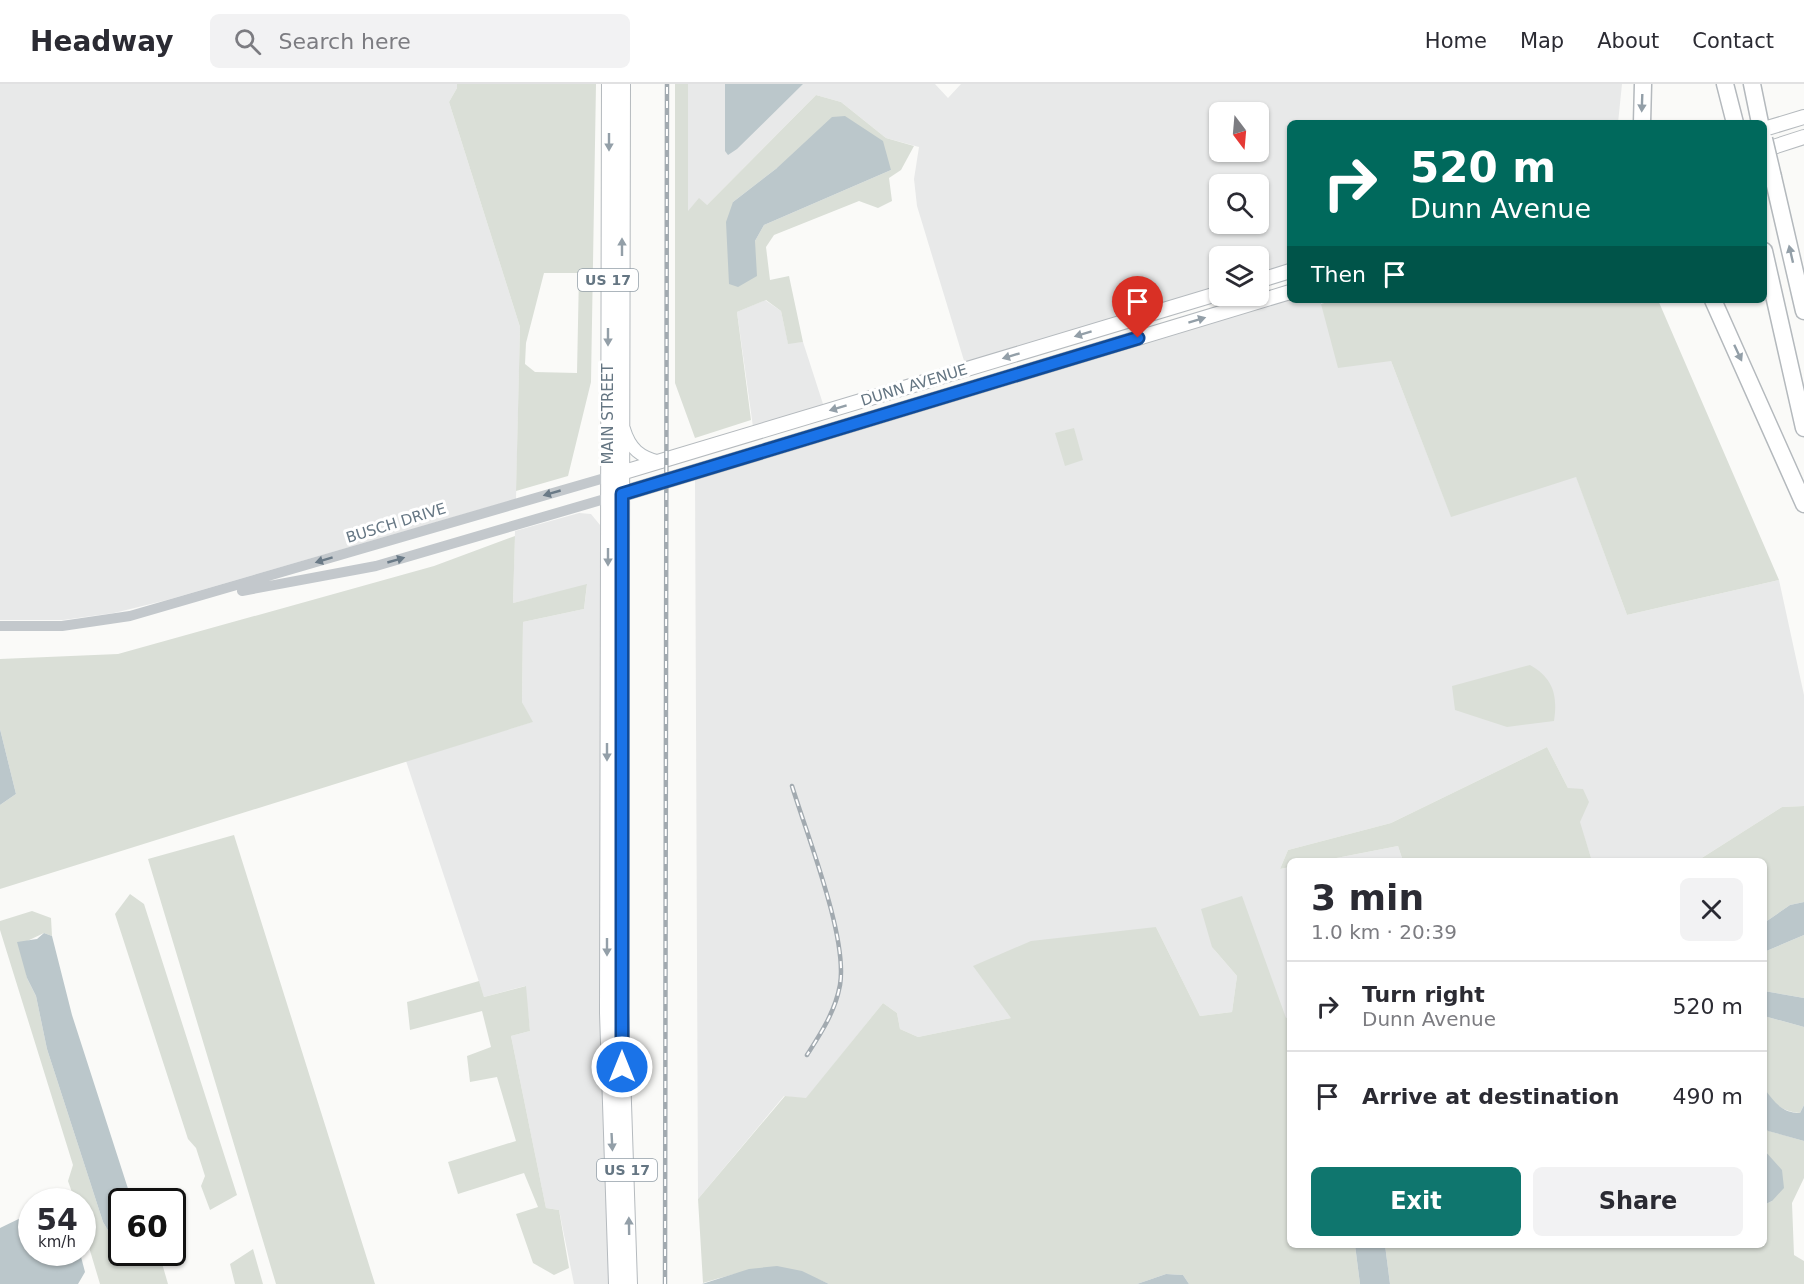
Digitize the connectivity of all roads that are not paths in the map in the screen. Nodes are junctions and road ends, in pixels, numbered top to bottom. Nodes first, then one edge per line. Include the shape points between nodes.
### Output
1 (609, 84) edge
2 (623, 84) edge
3 (1643, 84) edge
4 (1725, 84) edge
5 (1752, 84) edge
6 (1804, 117) edge
7 (1642, 120) edge
8 (1734, 120) edge
9 (1761, 120) edge
10 (1767, 121) edge
11 (1804, 137) edge
12 (1767, 149) edge
13 (1767, 152) edge
14 (1767, 264) edge
15 (1287, 272) edge
16 (1269, 278) edge
17 (1287, 293) edge
18 (1209, 296) edge
19 (1714, 303) edge
20 (1804, 311) edge
21 (622, 422) junction
22 (1804, 428) edge
23 (660, 462) junction
24 (615, 475) junction
25 (622, 494) junction
26 (608, 498) junction
27 (1804, 504) edge
28 (194, 599) junction
29 (0, 626) edge
30 (616, 1284) edge
31 (630, 1284) edge

1 -> 24 main road, MAIN STREET / US 17
21 -> 2 main road, MAIN STREET / US 17
3 -> 7 highway
4 - 8 highway
5 - 9 highway
6 - 10 main road
11 - 12 main road
20 -> 13 highway, bridge
14 - 22 highway
15 - 16 main road
25 -> 17 main road, DUNN AVENUE
18 -> 23 main road, DUNN AVENUE
19 -> 27 highway
21 - 23 main road via 634,450
21 - 24 main road, MAIN STREET / US 17
23 - 24 main road, DUNN AVENUE
24 - 25 main road, MAIN STREET / US 17
24 - 26 main road, MAIN STREET / US 17
24 -> 28 street, BUSCH DRIVE
25 - 26 main road, DUNN AVENUE
31 -> 25 main road, MAIN STREET / US 17 via 621,1013
28 -> 26 street, BUSCH DRIVE via 376,566
26 -> 30 main road, MAIN STREET / US 17 via 607,1013
28 - 29 street, BUSCH DRIVE via 115,619 62,626

